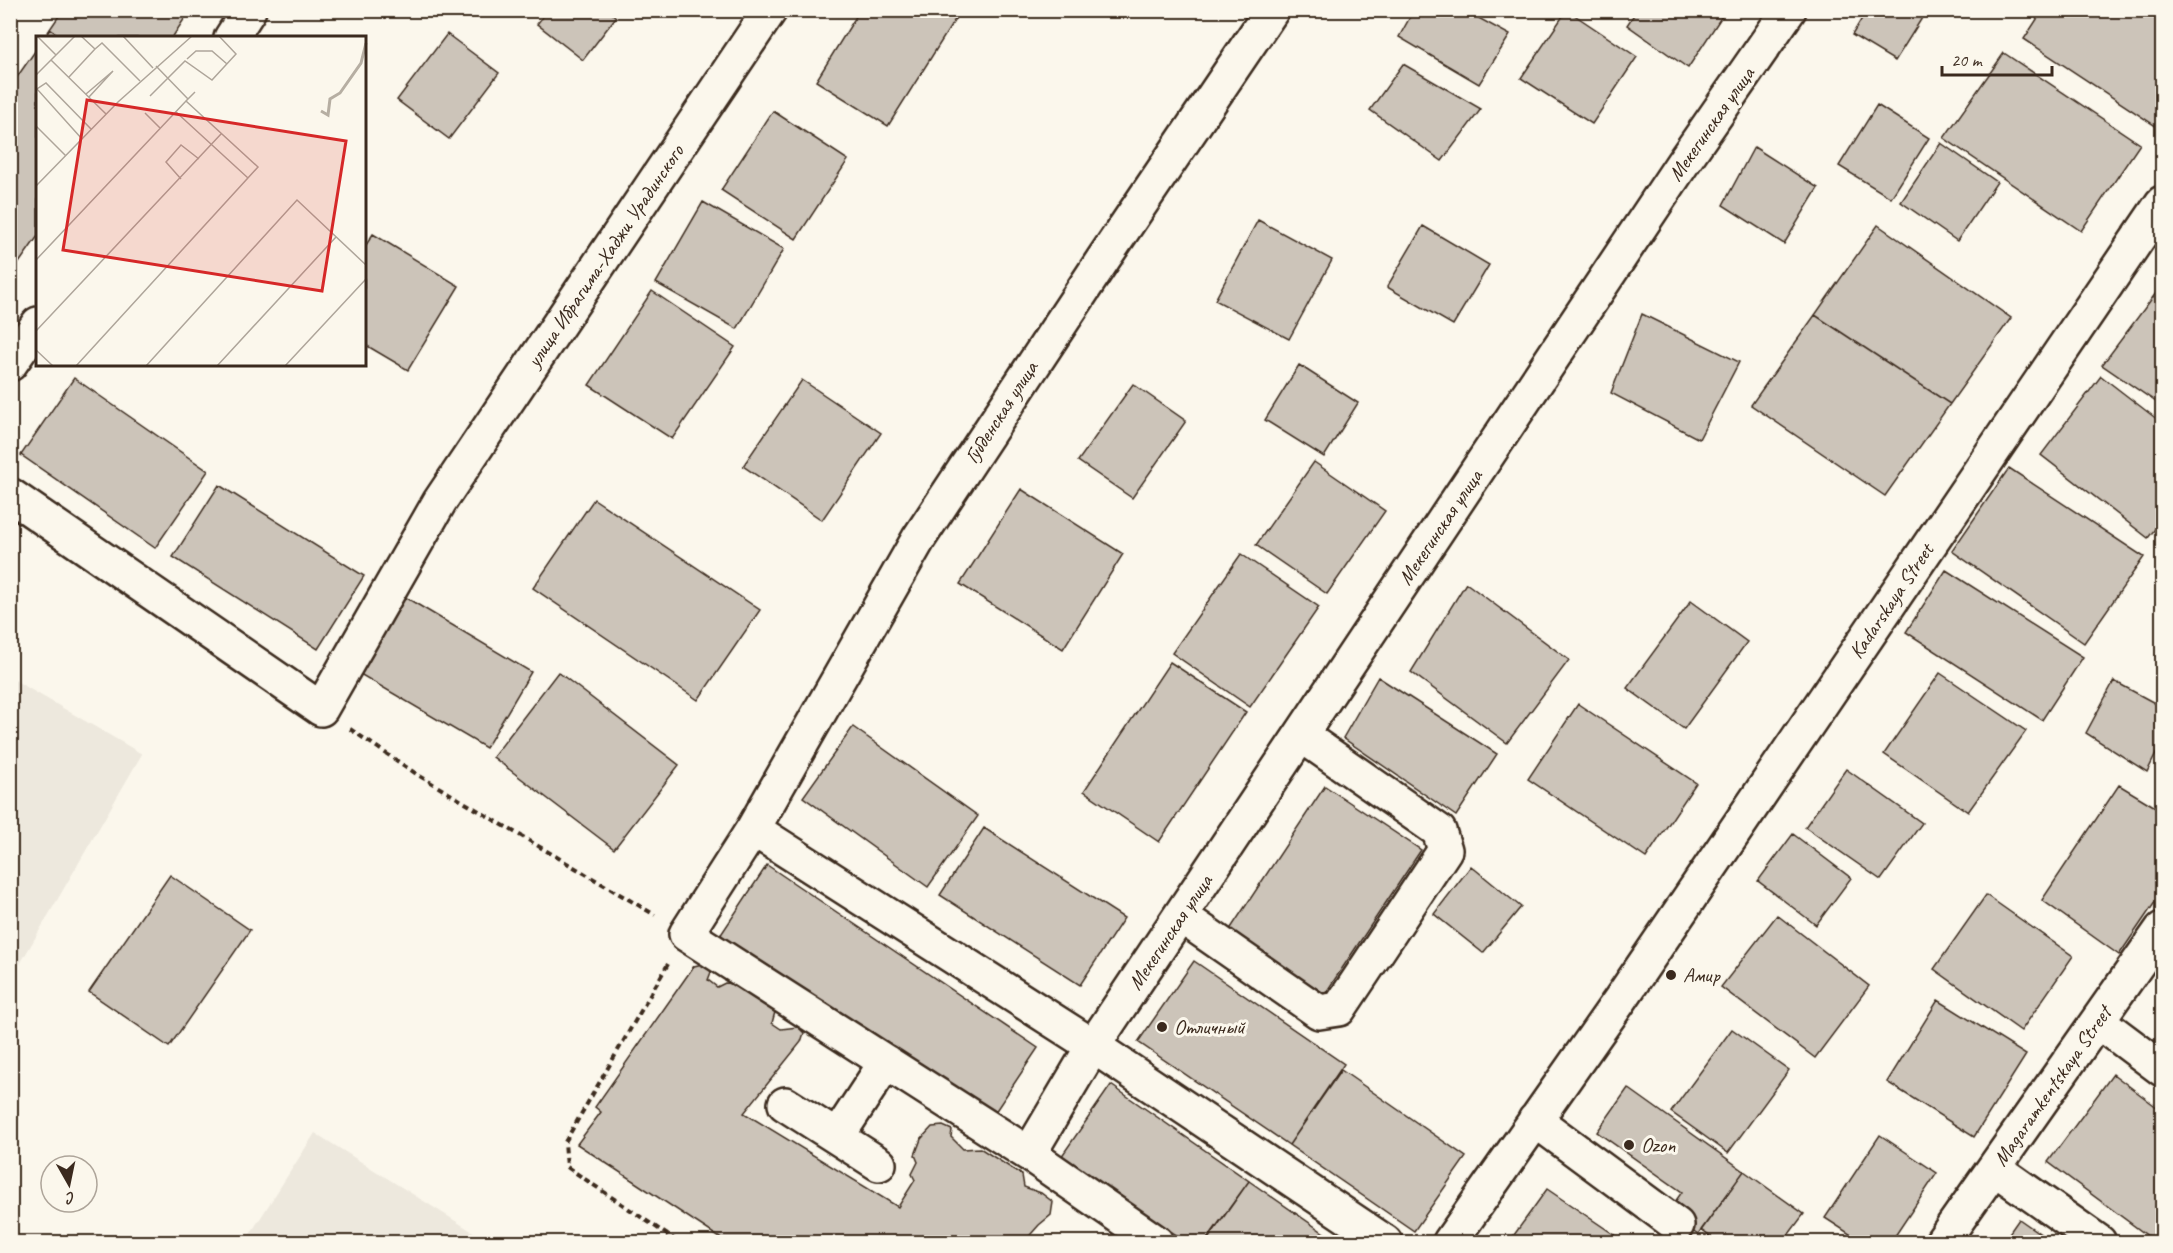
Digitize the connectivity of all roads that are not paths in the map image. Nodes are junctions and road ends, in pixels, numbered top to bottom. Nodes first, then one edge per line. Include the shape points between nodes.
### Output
1 (249, 10) edge
2 (770, 10) edge
3 (1272, 10) edge
4 (1790, 10) edge
5 (232, 36) edge
6 (2163, 203) edge
7 (36, 327) edge
8 (10, 364) edge
9 (10, 495) edge
10 (1301, 735) junction
11 (753, 829) junction
12 (1181, 915) junction
13 (2161, 933) edge
14 (2098, 1021) junction
15 (1093, 1046) junction
16 (886, 1062) junction
17 (2163, 1069) edge
18 (785, 1104) dead end
19 (1535, 1120) junction
20 (837, 1137) junction
21 (1029, 1154) junction
22 (879, 1164) dead end
23 (1994, 1168) junction
24 (1677, 1225) dead end
25 (1140, 1238) edge
26 (1385, 1242) edge
27 (1450, 1242) edge
28 (1942, 1242) edge
29 (2099, 1242) edge

1 - 5 street
2 - 9 street, улица Ибрагима-Хаджи Урадинского via 440,501 321,709
3 - 11 street, Губденская улица via 919,538
4 - 10 street, Мекегинская улица
6 - 19 street, Kadarskaya Street
7 - 8 street
10 - 12 street, Мекегинская улица
10 - 12 street via 1438,831 1445,850 1339,1009 1319,1012
11 - 15 street
11 - 16 street, Губденская улица via 686,933
12 - 15 street, Мекегинская улица
13 - 14 street, Magaramkentskaya Street
14 - 17 street
14 - 23 street, Magaramkentskaya Street
15 - 21 street, Мекегинская улица
15 - 26 street
16 - 20 street
16 - 21 street
18 - 20 street
19 - 24 street
19 - 27 street, Kadarskaya Street
20 - 22 street
21 - 25 street
23 - 28 street, Magaramkentskaya Street
23 - 29 street

